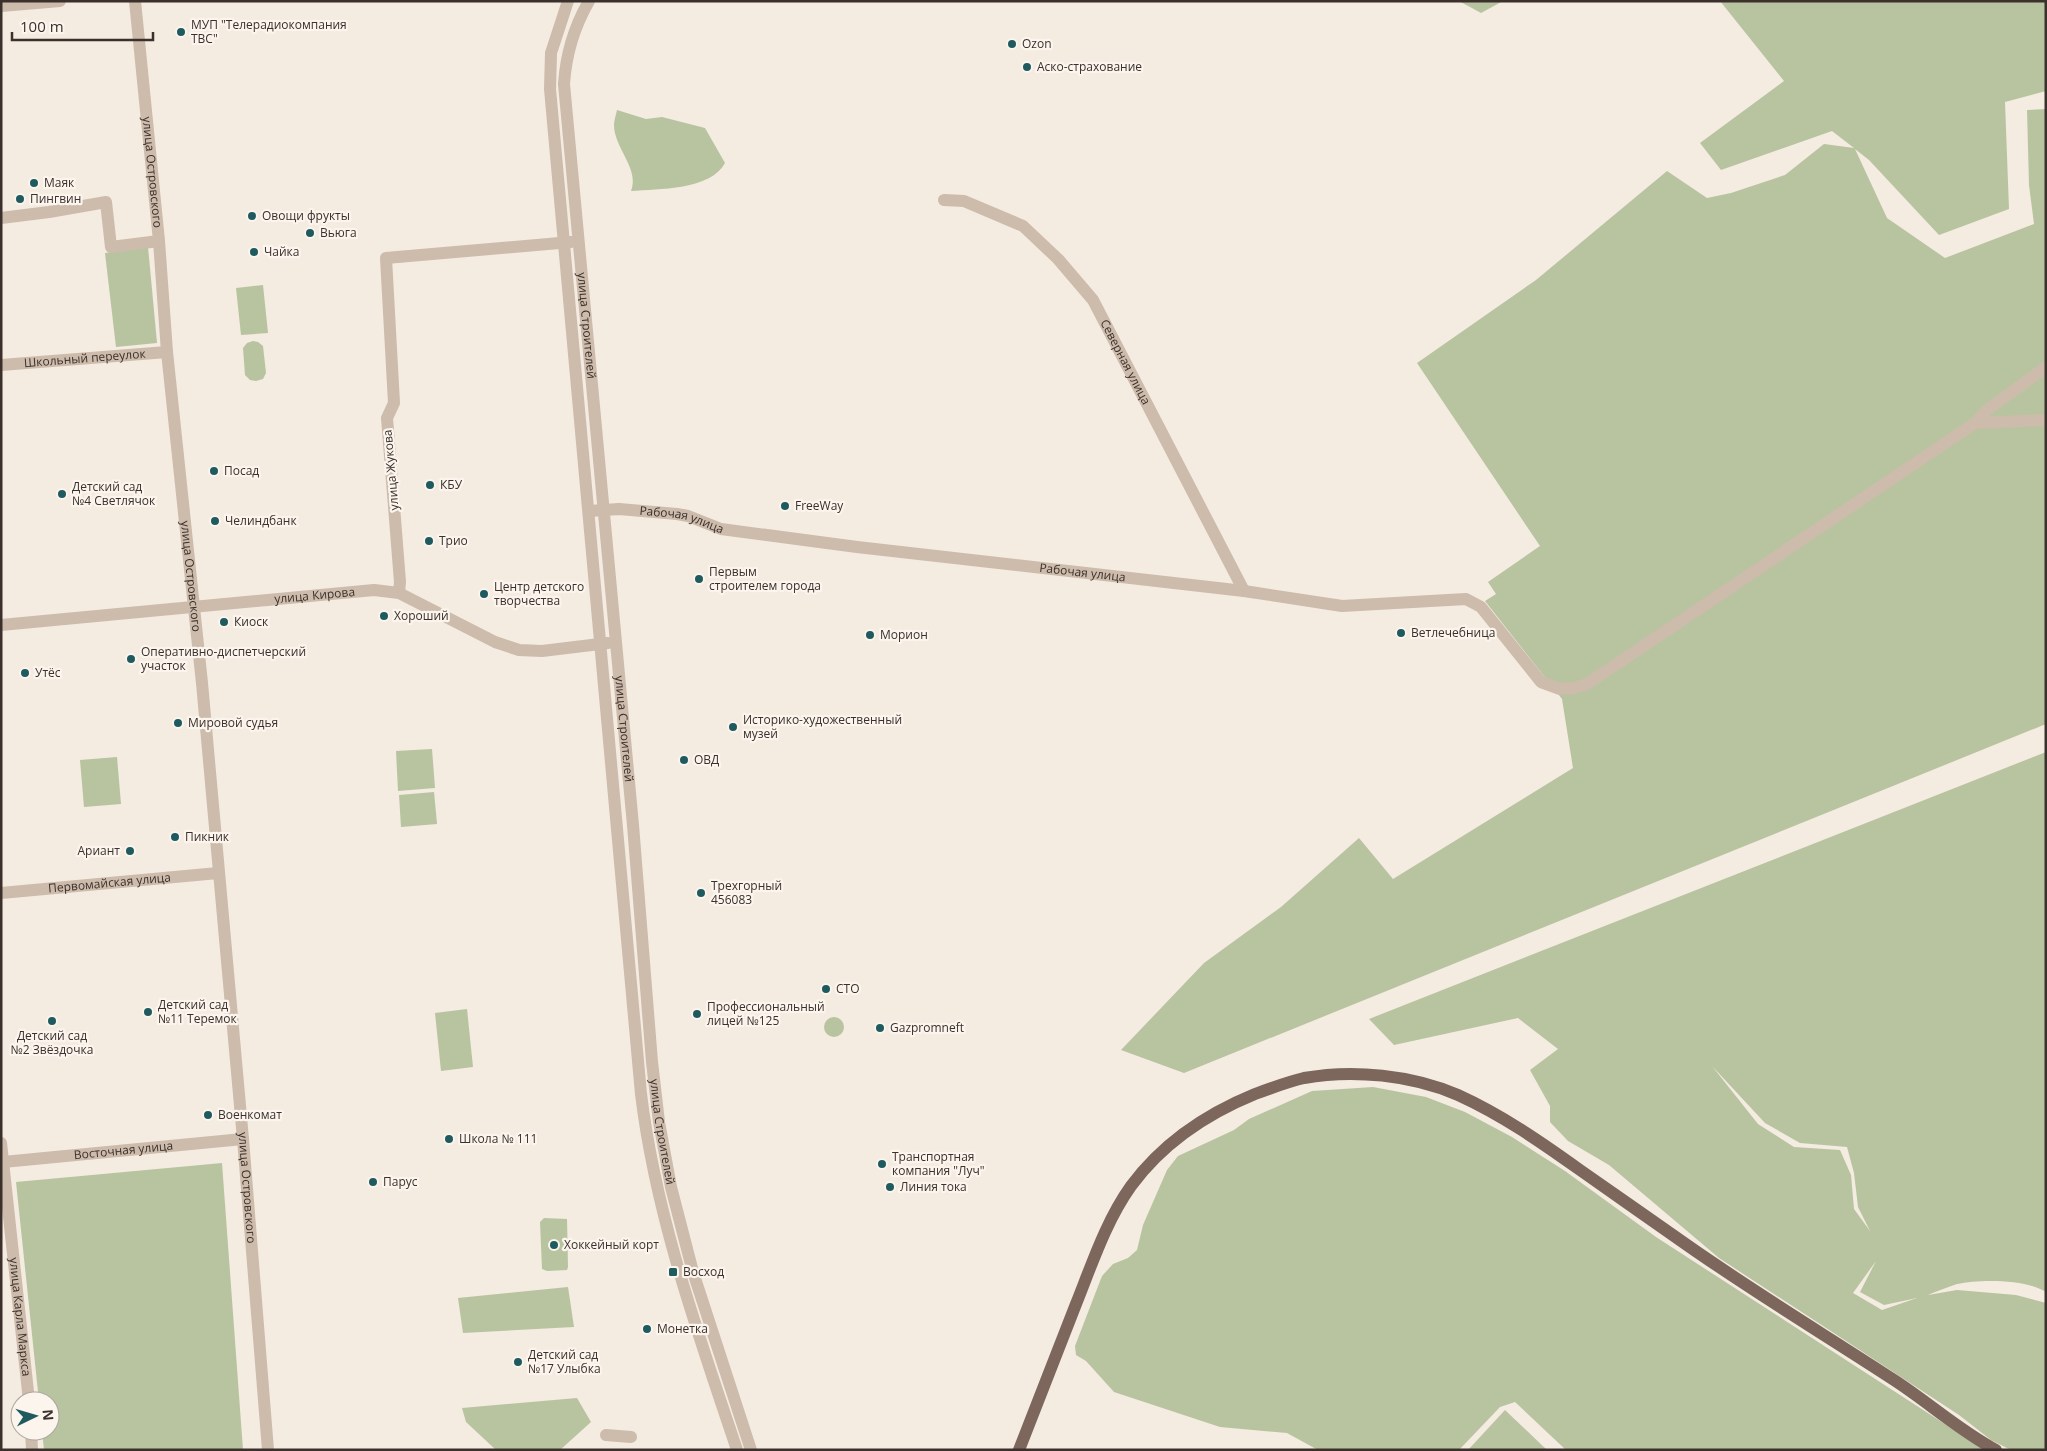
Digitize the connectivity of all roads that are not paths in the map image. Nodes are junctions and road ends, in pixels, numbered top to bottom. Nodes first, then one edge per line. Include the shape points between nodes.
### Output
1 (60, 1) edge
2 (135, 1) edge
3 (568, 1) edge
4 (589, 1) edge
5 (1, 6) edge
6 (944, 200) dead end
7 (1, 218) edge
8 (159, 241) junction
9 (578, 241) junction
10 (564, 243) junction
11 (167, 352) junction
12 (1, 365) edge
13 (2046, 366) edge
14 (2046, 420) edge
15 (1975, 423) junction
16 (604, 510) junction
17 (589, 511) junction
18 (1244, 590) junction
19 (399, 593) junction
20 (193, 608) junction
21 (1, 625) edge
22 (616, 642) junction
23 (601, 644) junction
24 (218, 874) junction
25 (1, 893) edge
26 (243, 1139) junction
27 (1, 1143) edge
28 (3, 1162) junction
29 (28, 1391) edge
30 (606, 1435) dead end
31 (630, 1437) dead end
32 (268, 1450) edge
33 (737, 1450) edge
34 (751, 1450) edge
35 (1019, 1450) edge
36 (1996, 1450) edge

1 - 5 street
2 - 8 street, улица Островского
3 - 10 street, улица Строителей via 551,53 550,70
4 - 9 street, улица Строителей via 578,20 565,61 564,84
6 - 18 street, Северная улица via 964,201 1023,226 1058,259 1093,300
7 - 8 street via 106,202 111,247
8 - 11 street, улица Островского
9 - 10 street
9 - 16 street, улица Строителей
10 - 17 street, улица Строителей
10 - 19 street, улица Жукова via 386,258 394,403 387,418
11 - 12 street, Школьный переулок
11 - 20 street, улица Островского
13 - 15 street via 1986,410
14 - 15 street
15 - 18 street, Рабочая улица via 1587,684 1574,688 1560,689 1541,682 1480,607 1466,599 1342,606
16 - 17 street, Рабочая улица
16 - 18 street, Рабочая улица via 677,514 721,530
16 - 22 street, улица Строителей
17 - 23 street, улица Строителей
19 - 20 street, улица Кирова via 374,590
19 - 23 street, улица Кирова via 495,642 519,650
20 - 21 street, улица Кирова
20 - 24 street, улица Островского
22 - 23 street, улица Кирова
22 - 34 street, улица Строителей via 652,1062 664,1157 693,1272
23 - 33 street, улица Строителей via 645,1126 657,1189 680,1276
24 - 25 street, Первомайская улица
24 - 26 street, улица Островского
26 - 28 street, Восточная улица
26 - 32 street, улица Островского
27 - 28 street, улица Карла Маркса
28 - 29 street, улица Карла Маркса
30 - 31 street
35 - 36 main road via 1104,1235 1142,1172 1180,1136 1235,1103 1304,1078 1357,1075 1420,1083 1456,1094 1494,1113 1723,1270

